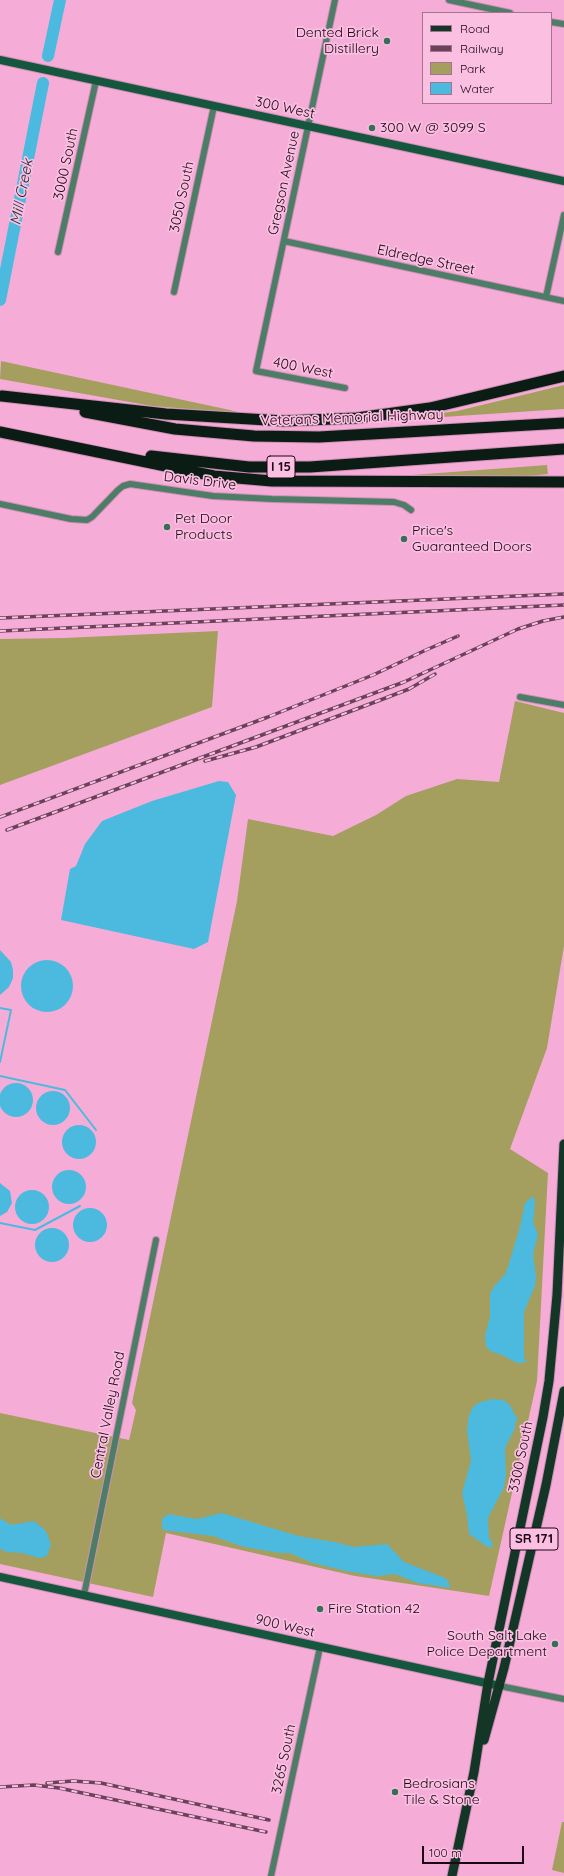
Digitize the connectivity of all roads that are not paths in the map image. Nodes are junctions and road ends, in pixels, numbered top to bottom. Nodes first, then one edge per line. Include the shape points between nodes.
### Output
1 (336, 0) edge
2 (449, 0) edge
3 (505, 12) edge
4 (552, 22) edge
5 (564, 24) edge
6 (0, 60) edge
7 (96, 80) junction
8 (214, 106) junction
9 (309, 126) junction
10 (564, 181) edge
11 (564, 215) edge
12 (284, 241) junction
13 (58, 252) dead end
14 (174, 292) dead end
15 (546, 297) junction
16 (564, 301) edge
17 (256, 371) joint
18 (564, 376) edge
19 (345, 388) dead end
20 (1, 396) edge
21 (564, 423) edge
22 (0, 432) edge
23 (564, 449) edge
24 (564, 482) edge
25 (0, 504) edge
26 (411, 510) dead end
27 (520, 696) dead end
28 (564, 705) edge
29 (564, 1144) edge
30 (562, 1194) edge
31 (156, 1240) dead end
32 (564, 1392) edge
33 (0, 1577) edge
34 (84, 1595) junction
35 (320, 1647) junction
36 (488, 1683) junction
37 (500, 1686) junction
38 (564, 1699) edge
39 (474, 1772) junction
40 (271, 1876) edge
41 (452, 1876) edge

1 - 9 street, Gregson Avenue
2 - 3 street
4 - 5 street
6 - 7 main road, 300 West
7 - 8 main road, 300 West
7 - 13 street, 3000 South
8 - 9 main road, 300 West
8 - 14 street, 3050 South
9 - 10 main road, 300 West
9 - 12 street, Gregson Avenue
11 - 15 street
12 - 15 street, Eldredge Street
12 - 17 street, Gregson Avenue
15 - 16 street, Eldredge Street
17 - 19 street, 400 West
18 - 20 highway via 430,408 357,418 292,421 166,414
20 - 21 highway, Veterans Memorial Highway / I 15 via 175,429 254,436 319,437
22 - 23 highway, I 15 via 167,458 249,466 310,467
22 - 24 highway via 214,476 272,481
25 - 26 street, Davis Drive via 87,520 118,490 130,484 213,496 394,502
27 - 28 street
29 - 30 main road, 3300 South / SR 171
30 - 36 main road, 3300 South / SR 171 via 557,1295 549,1381
31 - 34 street, Central Valley Road
32 - 37 main road, 3300 South / SR 171 via 546,1485
33 - 34 main road, 900 West
34 - 35 main road, 900 West
35 - 36 main road, 900 West
35 - 40 street, 3265 South
36 - 37 main road, 900 West
36 - 39 main road, 3300 South / SR 171
37 - 38 street, 900 West
37 - 39 main road, 3300 South / SR 171
39 - 41 main road, 3300 South / SR 171

